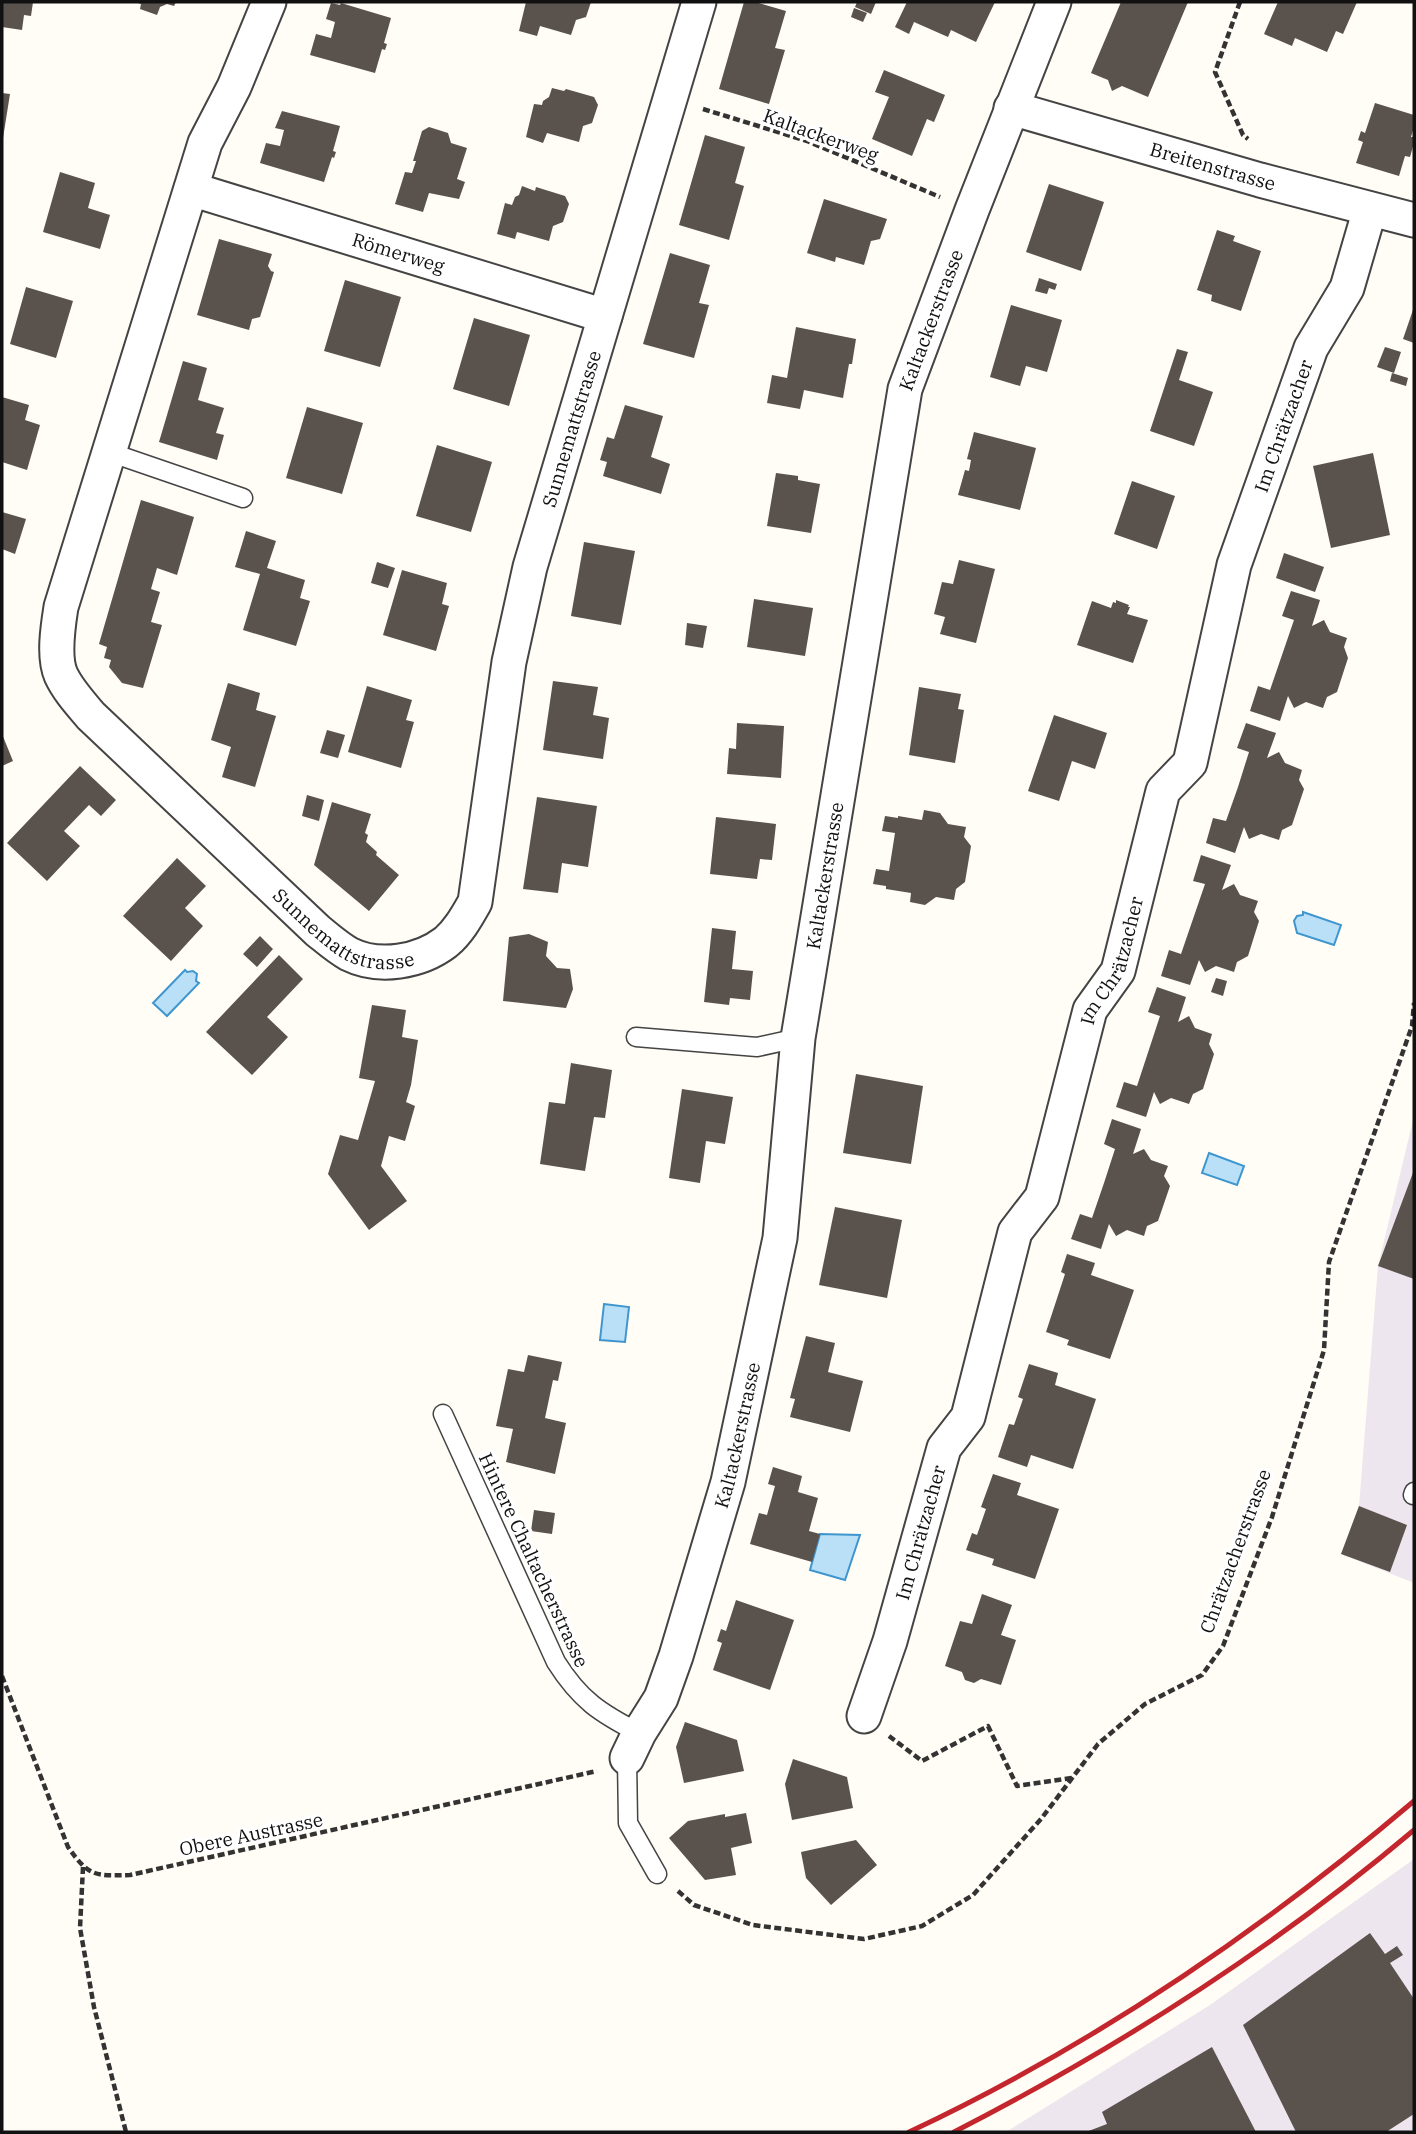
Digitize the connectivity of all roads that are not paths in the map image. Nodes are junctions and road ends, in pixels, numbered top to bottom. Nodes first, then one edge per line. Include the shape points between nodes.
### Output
1 (269, 2) edge
2 (699, 2) edge
3 (1054, 2) edge
4 (1012, 108) junction
5 (191, 189) junction
6 (1370, 209) junction
7 (1414, 220) edge
8 (605, 316) junction
9 (109, 452) junction
10 (243, 498) dead end
11 (636, 1037) dead end
12 (798, 1038) junction
13 (443, 1414) dead end
14 (864, 1716) road end
15 (633, 1745) junction
16 (657, 1874) road end

1 - 5 street, Sunnemattstrasse via 205,143
2 - 8 street, Sunnemattstrasse
3 - 4 street, Kaltackerstrasse
4 - 6 street, Breitenstrasse
4 - 12 street, Kaltackerstrasse via 905,389
5 - 8 street, Römerweg
5 - 9 street, Sunnemattstrasse
6 - 7 street, Breitenstrasse
6 - 14 street, Im Chrätzacher via 1347,288 1311,348 1234,565 1189,763 1163,791 1118,971 1090,1010 1042,1197 1015,1232 968,1417 944,1448
8 - 9 street, Sunnemattstrasse via 530,567 509,662 475,902 447,941 405,961 375,962 349,954 318,932 91,716 60,672 57,637 61,607
9 - 10 lane
11 - 12 lane via 757,1047
12 - 15 street, Kaltackerstrasse via 780,1238 728,1482 661,1699
13 - 15 lane, Hintere Chaltacherstrasse via 556,1662 569,1683
15 - 16 lane via 628,1823

